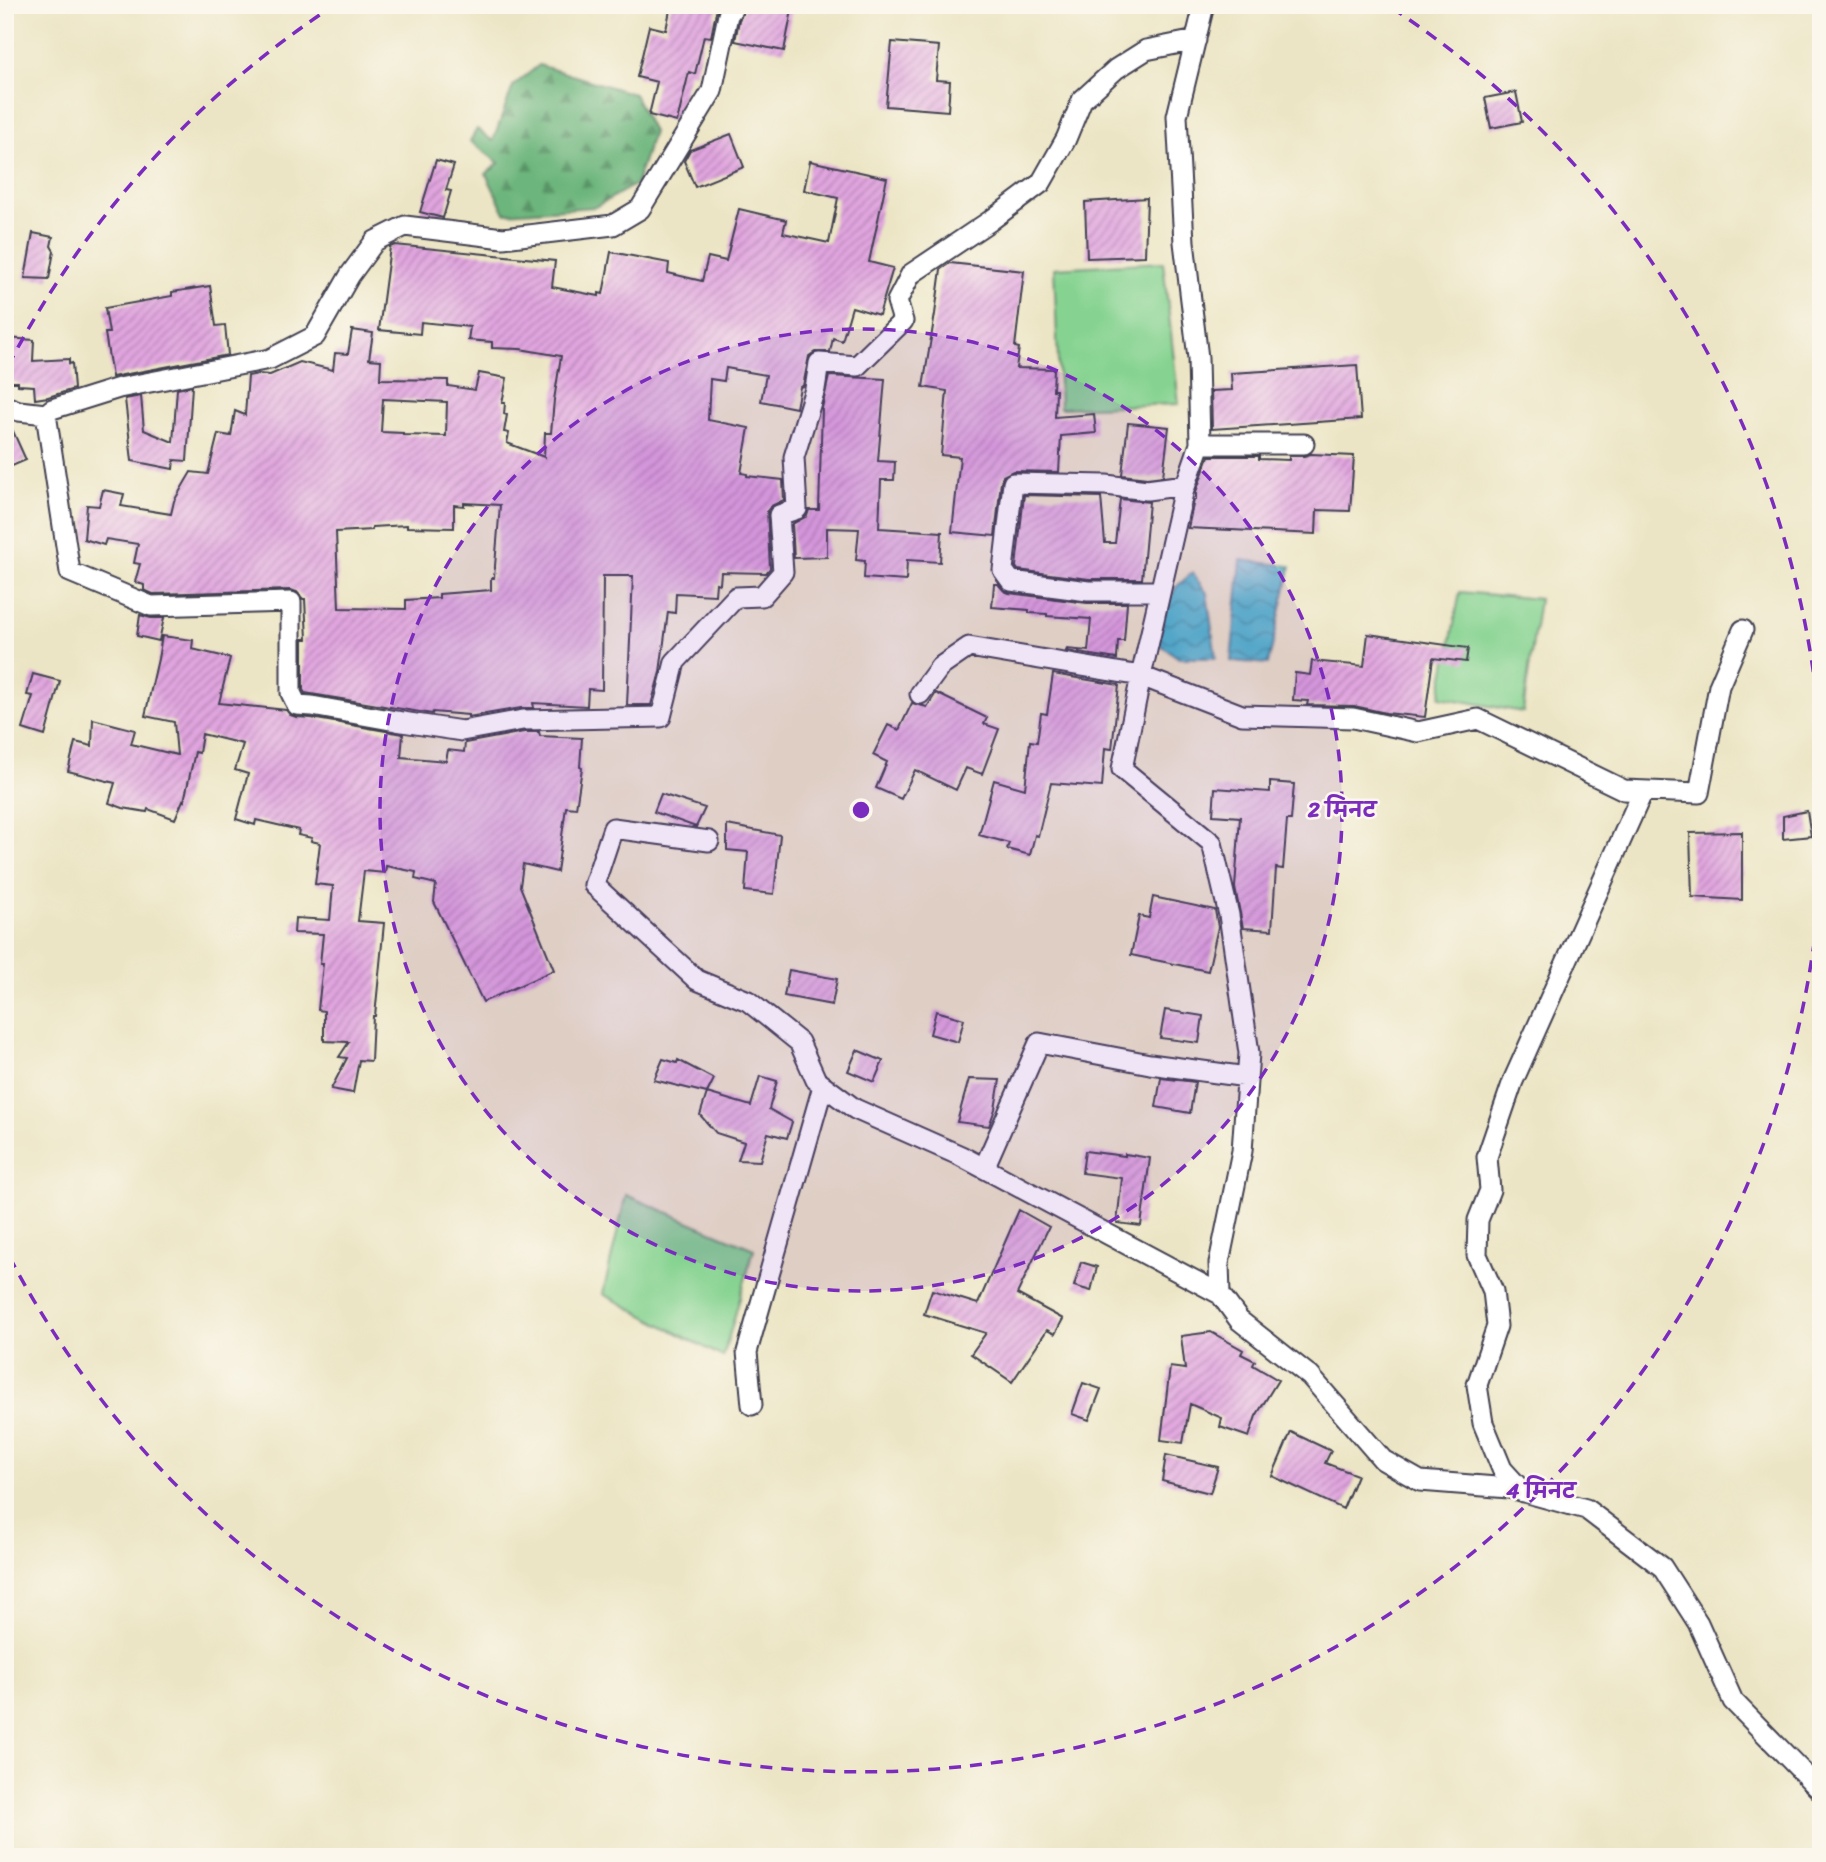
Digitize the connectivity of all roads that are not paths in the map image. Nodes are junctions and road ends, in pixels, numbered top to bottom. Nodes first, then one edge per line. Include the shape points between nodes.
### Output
1 (735, 5) edge
2 (1204, 5) edge
3 (1196, 40) junction
4 (5, 406) edge
5 (46, 414) junction
6 (1199, 444) junction
7 (1304, 444) dead end
8 (1185, 485) junction
9 (1160, 591) junction
10 (1743, 630) dead end
11 (1141, 676) junction
12 (920, 694) dead end
13 (1643, 791) junction
14 (709, 841) dead end
15 (1247, 1077) junction
16 (823, 1086) junction
17 (984, 1168) junction
18 (1220, 1294) junction
19 (752, 1405) dead end
20 (1523, 1492) junction
21 (1821, 1791) edge

1 - 5 street via 728,15 712,91 640,209 613,225 503,238 405,226 375,241 315,336 293,348 270,359 119,387
2 - 3 street
3 - 5 street via 1146,50 1116,69 1082,100 1041,183 911,274 897,301 903,321 857,366 819,363 794,457 797,509 779,515 783,572 762,596 736,597 675,662 661,717 523,720 462,731 297,705 291,693 291,602 151,606 70,572
3 - 6 street via 1177,117 1184,242 1198,358
4 - 5 street
6 - 7 street
6 - 8 street
8 - 9 street
8 - 9 street via 1147,490 1013,482 1003,561 1011,581 1088,591
9 - 11 street
10 - 13 street via 1719,686 1699,793
11 - 12 street via 969,647 940,667
11 - 13 street via 1242,715 1353,718 1418,732 1478,719 1624,790
11 - 15 street via 1122,769 1212,844 1229,915 1249,1053
13 - 20 street via 1513,1081 1488,1157 1490,1190 1478,1220 1477,1255 1493,1291 1497,1326 1477,1385 1483,1423 1502,1469
14 - 16 street via 613,828 594,885 697,980 748,1001 799,1042
15 - 17 street via 1039,1043
15 - 18 street via 1242,1151 1219,1263
16 - 17 street via 855,1109
16 - 19 street via 747,1352
17 - 18 street
18 - 20 street via 1239,1320 1311,1376 1383,1460 1420,1481
20 - 21 street via 1586,1510 1662,1567 1698,1623 1733,1701

